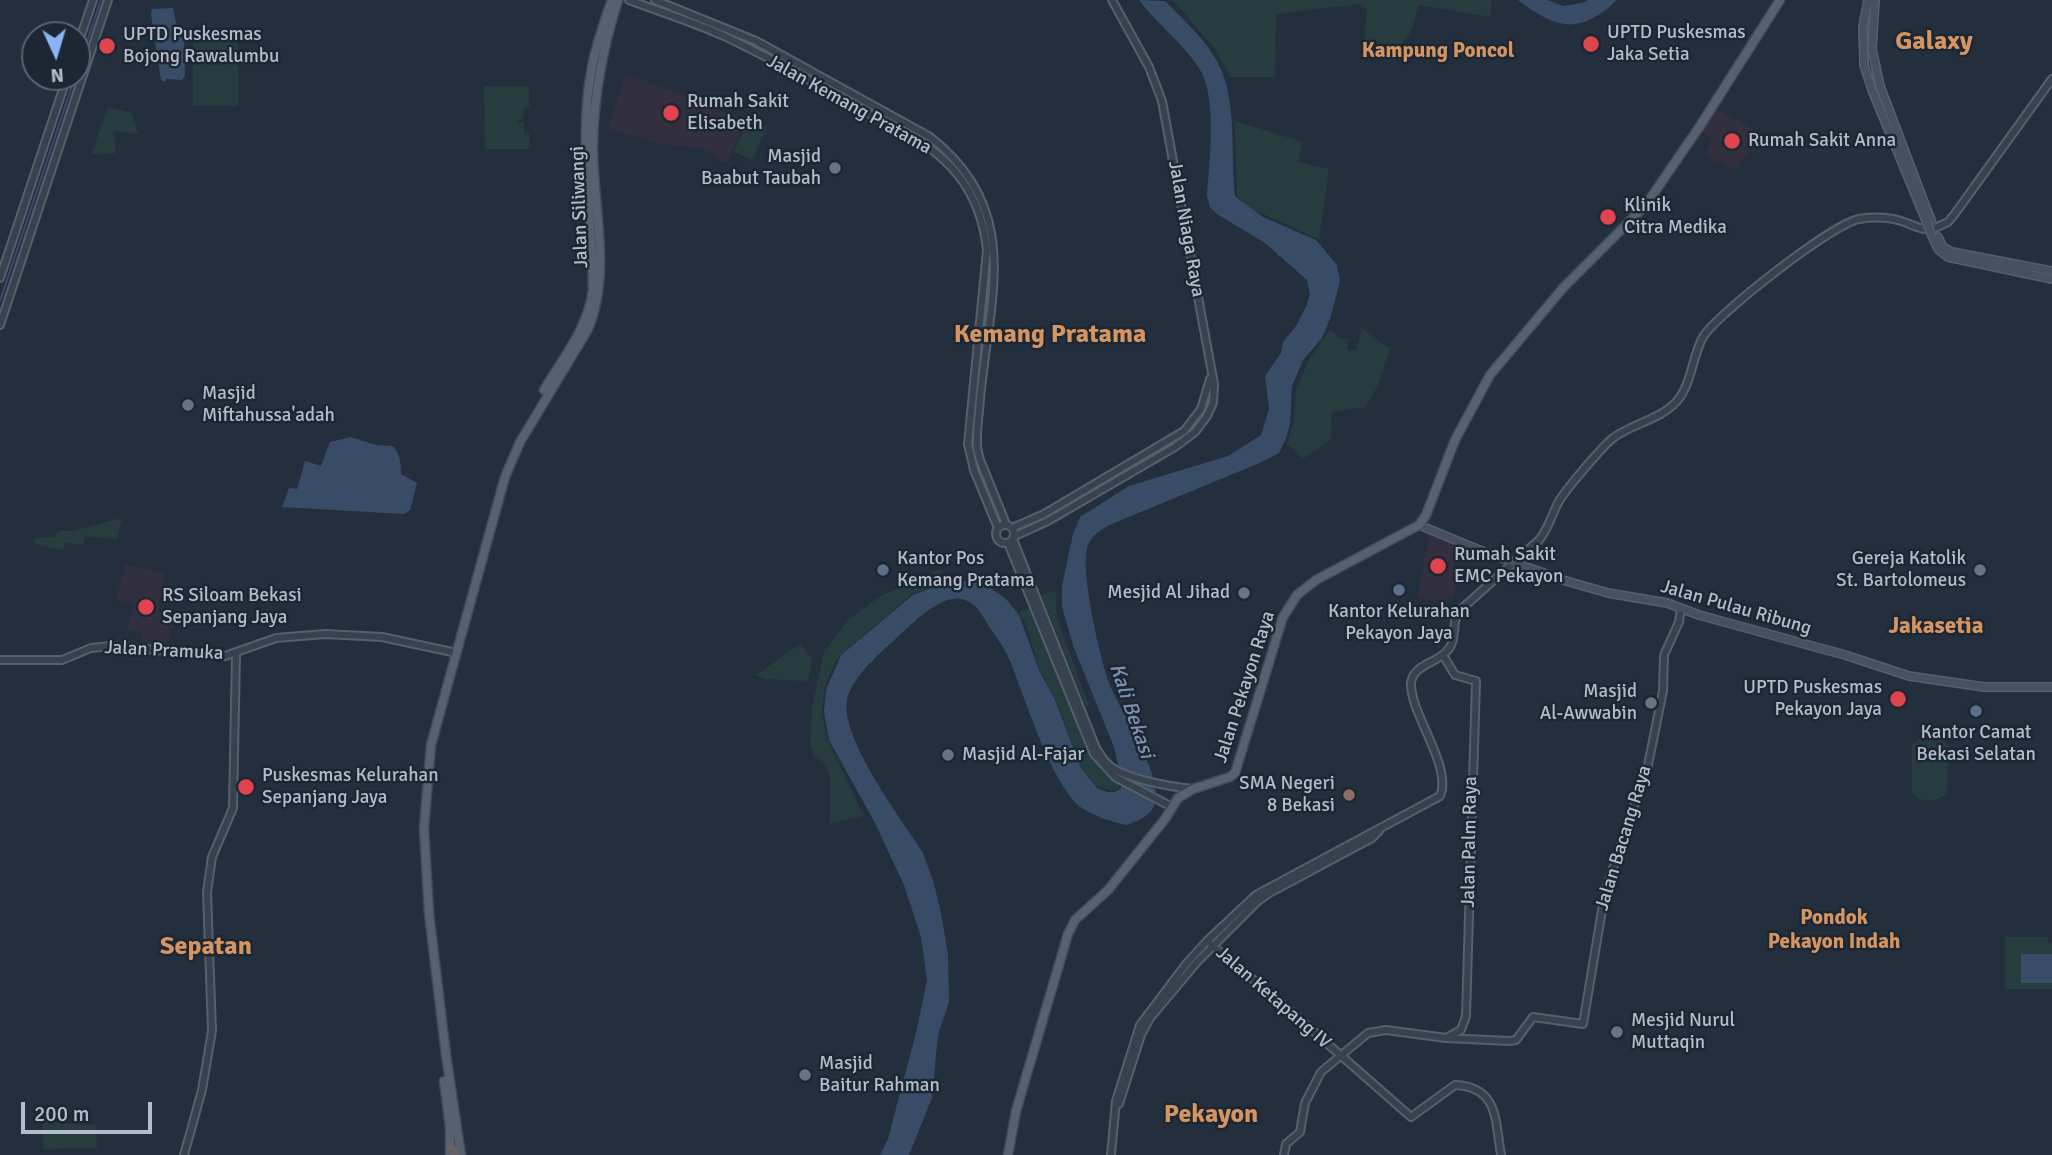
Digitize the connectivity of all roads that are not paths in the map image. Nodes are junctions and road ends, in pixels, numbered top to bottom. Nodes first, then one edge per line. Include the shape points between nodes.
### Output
1 (93, 0) edge
2 (108, 0) edge
3 (612, 0) edge
4 (618, 0) edge
5 (629, 0) edge
6 (654, 0) edge
7 (1112, 0) edge
8 (1780, 0) edge
9 (1868, 0) edge
10 (1875, 0) edge
11 (664, 3) junction
12 (660, 12) junction
13 (697, 16) junction
14 (86, 21) edge
15 (693, 24) junction
16 (756, 41) junction
17 (752, 50) junction
18 (778, 53) junction
19 (773, 61) junction
20 (2052, 79) edge
21 (62, 91) edge
22 (1897, 139) junction
23 (1993, 263) junction
24 (2052, 271) edge
25 (0, 278) edge
26 (2052, 279) edge
27 (0, 325) edge
28 (1211, 375) junction
29 (549, 386) junction
30 (1419, 525) junction
31 (1009, 526) junction
32 (998, 528) junction
33 (1012, 539) junction
34 (1513, 563) junction
35 (1681, 609) junction
36 (454, 652) junction
37 (236, 654) junction
38 (1443, 655) junction
39 (0, 660) edge
40 (2052, 687) edge
41 (1166, 786) junction
42 (1193, 789) junction
43 (1178, 798) junction
44 (1172, 807) junction
45 (1210, 944) junction
46 (1446, 1038) junction
47 (1340, 1055) junction
48 (453, 1127) junction
49 (452, 1152) edge
50 (184, 1155) edge
51 (461, 1155) edge
52 (1008, 1155) edge
53 (1111, 1155) edge
54 (1284, 1155) edge
55 (1501, 1155) edge

1 - 14 street
2 - 27 street
3 - 29 main road, Jalan Siliwangi via 592,68 588,102 591,307
4 - 29 main road, Jalan Siliwangi via 594,109 598,294 587,331
5 - 12 street, Jalan Kemang Pratama
6 - 11 street, Jalan Kemang Pratama
7 - 28 street, Jalan Niaga Raya via 1157,85 1165,113
8 - 30 main road via 1645,205 1563,288 1490,375 1455,440
9 - 22 main road via 1864,65
10 - 22 main road via 1872,56
11 - 12 street
11 - 13 street, Jalan Kemang Pratama
12 - 15 street, Jalan Kemang Pratama
13 - 15 street
13 - 16 street, Jalan Kemang Pratama
15 - 17 street, Jalan Kemang Pratama
16 - 17 street
16 - 18 street, Jalan Kemang Pratama
17 - 19 street, Jalan Kemang Pratama
18 - 19 street
18 - 31 street, Jalan Kemang Pratama via 930,137 956,160 979,192 995,255 976,438 980,460
19 - 32 street, Jalan Kemang Pratama via 922,142 959,176 974,202 985,235 987,265 968,444
20 - 34 street via 1948,222 1931,230 1889,219 1844,224 1723,316 1704,335 1676,401 1614,437 1561,499 1539,540
21 - 25 street
22 - 23 main road, bridge via 1939,251 1948,257
23 - 24 main road
23 - 26 main road
28 - 31 street, Jalan Niaga Raya via 1201,409 1184,431 1044,514
28 - 33 street, Jalan Niaga Raya via 1213,403 1195,432
29 - 36 main road, Jalan Siliwangi via 505,477
30 - 34 main road, Jalan Pulau Ribung
30 - 42 main road, Jalan Pekayon Raya via 1317,580 1290,603 1236,772
31 - 32 street, Jalan Niaga Raya
31 - 33 street, Jalan Kemang Pratama
32 - 33 street, Jalan Kemang Pratama via 997,538 1002,543
33 - 41 street via 1096,748 1111,767
33 - 44 street via 1091,748 1115,777
34 - 35 main road, Jalan Pulau Ribung via 1608,593
34 - 38 street via 1458,612 1452,645
35 - 40 main road, Jalan Pulau Ribung via 1916,678 1984,687
35 - 46 street, Jalan Bacang Raya via 1664,655 1663,691 1648,765 1605,892 1583,1024 1533,1017 1515,1041
36 - 37 street, Jalan Pramuka via 382,637 325,634 276,638
36 - 48 main road, Jalan Siliwangi via 433,728 424,845
37 - 39 street, Jalan Pramuka via 105,646 62,660
37 - 50 street via 233,808 214,850 207,892 212,1031
38 - 45 street via 1418,669 1411,684 1438,766 1442,793 1372,838 1271,891
38 - 46 street, Jalan Palm Raya via 1457,677 1476,681 1466,1016 1461,1030
41 - 42 street
41 - 43 street
42 - 43 main road, Jalan Pekayon Raya
43 - 44 main road, Jalan Pekayon Raya
44 - 52 main road, Jalan Pekayon Raya via 1108,890 1083,910 1069,929 1016,1111
45 - 47 street, Jalan Ketapang IV
45 - 53 street via 1186,964 1140,1025 1114,1109
46 - 47 street via 1374,1031
47 - 54 street via 1314,1084 1300,1132 1286,1144
47 - 55 street, Jalan Ketapang IV via 1411,1117 1455,1086 1479,1091 1492,1103
48 - 49 main road
48 - 51 main road

